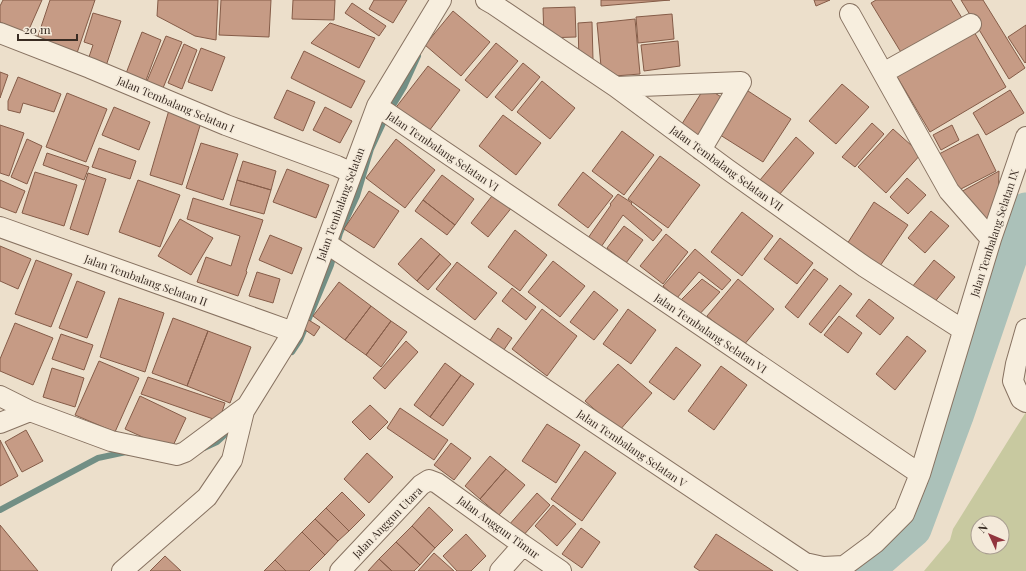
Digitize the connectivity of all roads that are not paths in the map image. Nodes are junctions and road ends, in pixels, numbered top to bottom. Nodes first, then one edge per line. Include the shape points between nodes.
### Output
1 (441, 0) edge
2 (490, 1) edge
3 (850, 14) dead end
4 (971, 24) dead end
5 (0, 33) edge
6 (883, 73) junction
7 (616, 87) junction
8 (377, 106) junction
9 (1026, 137) edge
10 (701, 150) junction
11 (352, 173) junction
12 (0, 227) edge
13 (991, 238) junction
14 (326, 243) junction
15 (1026, 329) edge
16 (963, 330) junction
17 (293, 332) junction
18 (0, 396) edge
19 (1026, 402) edge
20 (30, 411) junction
21 (244, 415) junction
22 (0, 423) edge
23 (920, 474) junction
24 (437, 483) joint
25 (523, 545) junction
26 (122, 571) edge
27 (340, 571) edge
28 (500, 571) edge
29 (561, 571) edge

1 - 8 street, Jalan Tembalang Selatan
2 - 7 street, Jalan Tembalang Selatan VII
3 - 6 street
4 - 6 street
5 - 11 street, Jalan Tembalang Selatan I
6 - 13 street via 949,191
7 - 10 street, Jalan Tembalang Selatan VII
7 - 10 street via 741,82
8 - 11 street, Jalan Tembalang Selatan
8 - 23 street, Jalan Tembalang Selatan VI
9 - 13 street, Jalan Tembalang Selatan IX
10 - 16 street, Jalan Tembalang Selatan VII via 865,266
11 - 14 street, Jalan Tembalang Selatan
12 - 17 street, Jalan Tembalang Selatan II
13 - 16 street, Jalan Tembalang Selatan IX
14 - 17 street, Jalan Tembalang Selatan
14 - 23 street, Jalan Tembalang Selatan V via 805,563 823,567 844,566 875,543 904,514
15 - 19 street via 1013,381 1021,399
16 - 23 street
17 - 21 street, Jalan Tembalang Selatan
18 - 20 street
20 - 21 street via 111,441 177,455
20 - 22 street
21 - 26 street via 232,460 207,497
24 - 25 street, Jalan Anggun Timur
24 - 27 street, Jalan Anggun Utara via 429,480 421,485
25 - 28 street
25 - 29 street, Jalan Anggun Timur

